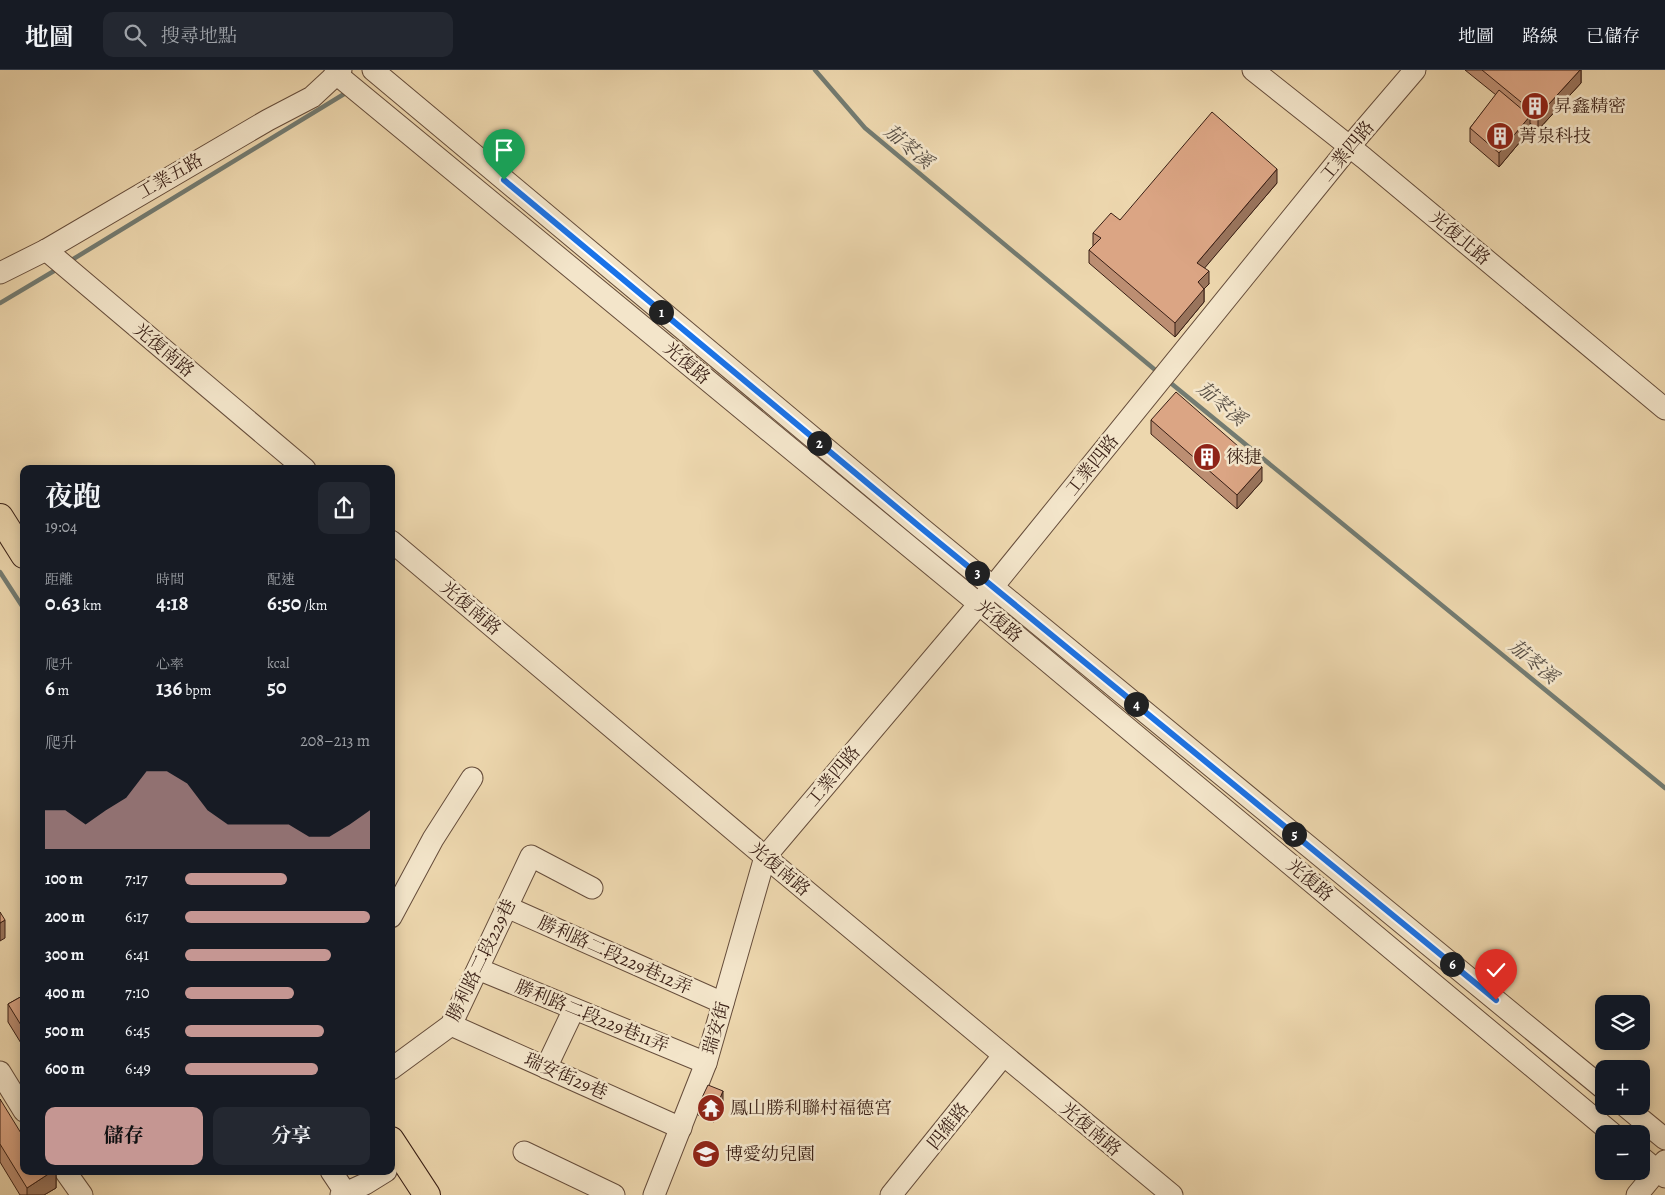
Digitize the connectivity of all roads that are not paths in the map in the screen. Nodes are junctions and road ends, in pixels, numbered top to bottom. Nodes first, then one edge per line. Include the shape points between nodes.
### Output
1 (373, 70) edge
2 (1252, 70) edge
3 (1415, 70) edge
4 (338, 71) edge
5 (1350, 146) junction
6 (46, 250) junction
7 (0, 273) edge
8 (1665, 409) edge
9 (300, 465) edge
10 (0, 517) edge
11 (395, 544) edge
12 (20, 550) edge
13 (993, 586) junction
14 (979, 604) junction
15 (472, 778) dead end
16 (765, 857) junction
17 (592, 888) dead end
18 (507, 907) junction
19 (395, 910) edge
20 (478, 969) junction
21 (723, 1004) junction
22 (574, 1009) junction
23 (451, 1025) junction
24 (1004, 1056) junction
25 (706, 1063) junction
26 (395, 1065) edge
27 (546, 1068) junction
28 (0, 1072) edge
29 (1595, 1082) edge
30 (20, 1104) edge
31 (1636, 1115) edge
32 (1602, 1125) edge
33 (681, 1128) junction
34 (1665, 1139) edge
35 (524, 1152) dead end
36 (395, 1162) edge
37 (1657, 1166) edge
38 (68, 1175) edge
39 (333, 1175) edge
40 (376, 1175) edge
41 (583, 1188) edge
42 (345, 1194) edge
43 (82, 1195) edge
44 (427, 1195) edge
45 (614, 1195) edge
46 (654, 1195) edge
47 (892, 1195) edge
48 (1172, 1195) edge
49 (1637, 1195) edge

1 - 13 street, 光復路
2 - 5 street, 光復北路
3 - 5 street, 工業四路
4 - 6 street, 工業五路 via 312,97
4 - 14 street, 光復路
5 - 8 street, 光復北路
5 - 13 street, 工業四路
6 - 7 street, 工業五路
6 - 9 street, 光復南路
10 - 12 main road
11 - 16 street, 光復南路
13 - 14 street, 工業四路
13 - 29 street, 光復路
14 - 16 street, 工業四路
14 - 32 street, 光復路
15 - 19 street via 433,839
16 - 21 street, 瑞安街
16 - 24 street, 光復南路
17 - 18 street, 勝利路二段229巷 via 531,856
18 - 20 street, 勝利路二段229巷
18 - 21 street, 勝利路二段229巷12弄
20 - 22 street, 勝利路二段229巷11弄
20 - 23 street, 勝利路二段229巷
21 - 25 street, 瑞安街
22 - 25 street, 勝利路二段229巷11弄
22 - 27 street
23 - 26 street, 勝利路二段229巷
23 - 27 street, 瑞安街29巷
24 - 47 street, 四維路
24 - 48 street, 光復南路
25 - 33 street, 瑞安街
27 - 33 street, 瑞安街29巷
28 - 30 street
31 - 34 street
33 - 46 street, 瑞安街
35 - 41 street
36 - 44 main road
37 - 49 street
38 - 43 street
39 - 42 street
40 - 42 street
41 - 45 street

